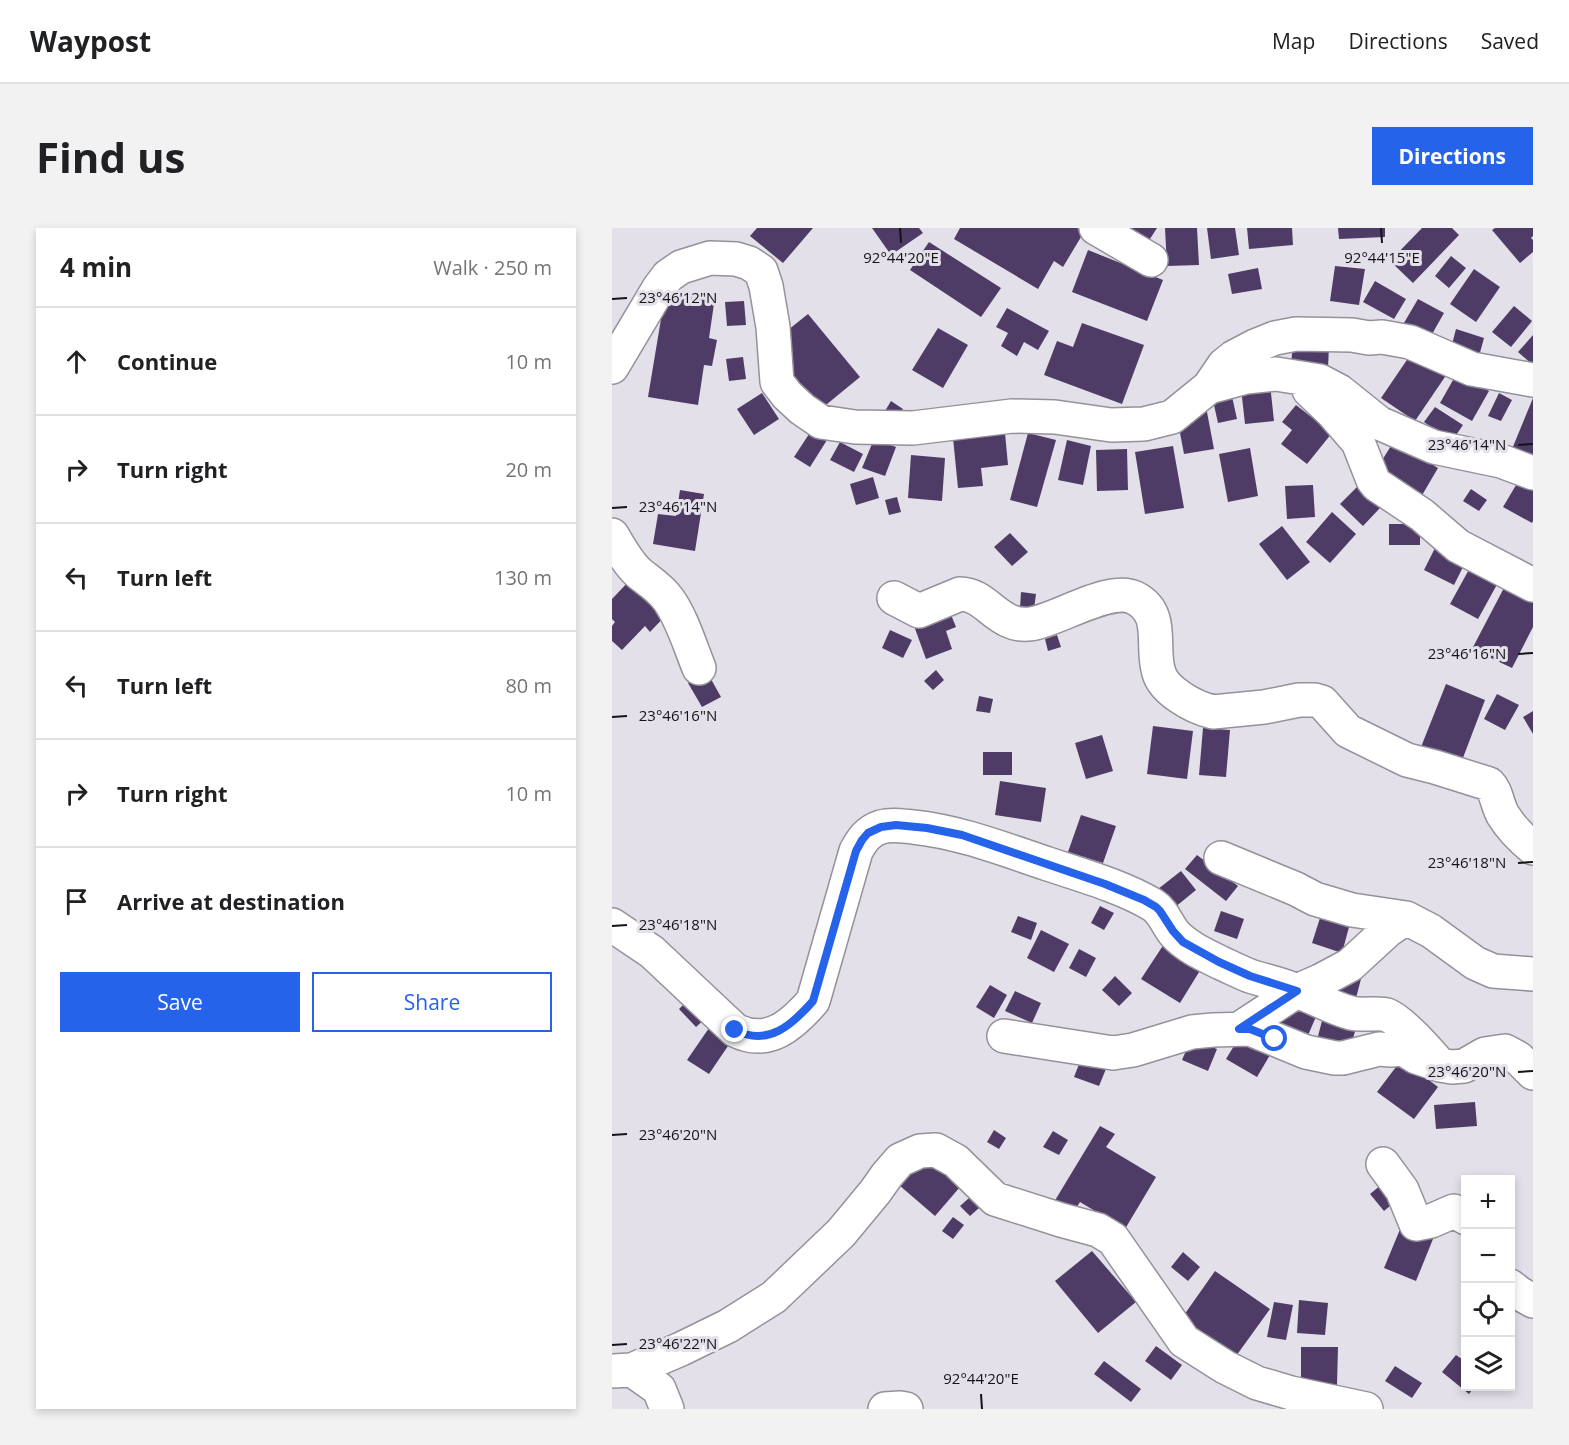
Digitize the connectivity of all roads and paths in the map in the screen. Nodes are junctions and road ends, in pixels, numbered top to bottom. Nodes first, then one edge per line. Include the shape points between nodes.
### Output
1 (1096, 228) edge
2 (1151, 260) dead end
3 (612, 367) edge
4 (1293, 378) junction
5 (1533, 380) edge
6 (1209, 387) junction
7 (1533, 473) edge
8 (612, 535) edge
9 (1533, 585) edge
10 (894, 598) dead end
11 (699, 668) dead end
12 (1533, 848) edge
13 (1221, 858) dead end
14 (1406, 918) junction
15 (612, 925) edge
16 (1533, 974) edge
17 (1297, 991) junction
18 (1239, 1029) junction
19 (1004, 1036) dead end
20 (1440, 1065) junction
21 (1533, 1073) edge
22 (1383, 1164) dead end
23 (1461, 1215) edge
24 (1515, 1290) edge
25 (1533, 1301) edge
26 (622, 1370) edge
27 (667, 1409) edge
28 (885, 1409) edge
29 (906, 1409) edge
30 (1366, 1409) edge

1 - 2 street
3 - 6 street via 668,276 681,267 710,258 736,259 761,271 773,327 777,382 802,409 822,422 855,428 913,428 1012,417 1055,417 1111,425 1144,424 1172,417
4 - 6 street via 1276,374 1246,377
4 - 7 street via 1320,381 1379,423 1434,447 1501,461
4 - 9 street via 1352,435 1377,485 1422,515 1458,546
5 - 6 street via 1472,369 1410,342 1382,337 1296,334 1275,338 1234,357
8 - 11 street via 639,574 668,598
10 - 12 street via 919,611 967,594 999,616 1020,624 1035,623 1096,600 1135,598 1155,620 1158,672 1162,680 1187,701 1213,712 1299,699 1322,702 1348,731 1407,760 1489,784 1502,814
13 - 14 street via 1315,899 1352,910
14 - 16 street via 1493,971
14 - 17 street via 1350,965
15 - 17 street via 652,952 735,1030 744,1035 766,1036 788,1026 813,1001 856,851 868,833 896,825 962,835 1115,888 1156,907 1183,942 1250,976
17 - 18 street
17 - 20 street via 1350,1013 1385,1014
18 - 19 street via 1192,1032 1113,1053
18 - 20 street via 1250,1029 1324,1057 1403,1049
20 - 21 street via 1464,1066 1485,1054 1505,1051
22 - 23 street via 1402,1190 1416,1224 1454,1211
24 - 25 street
26 - 27 street via 659,1389
26 - 30 street via 681,1349 774,1297 842,1233 900,1160 920,1151 936,1150 956,1161 995,1199 1098,1230 1113,1239 1184,1341 1225,1367 1268,1387
28 - 29 street

